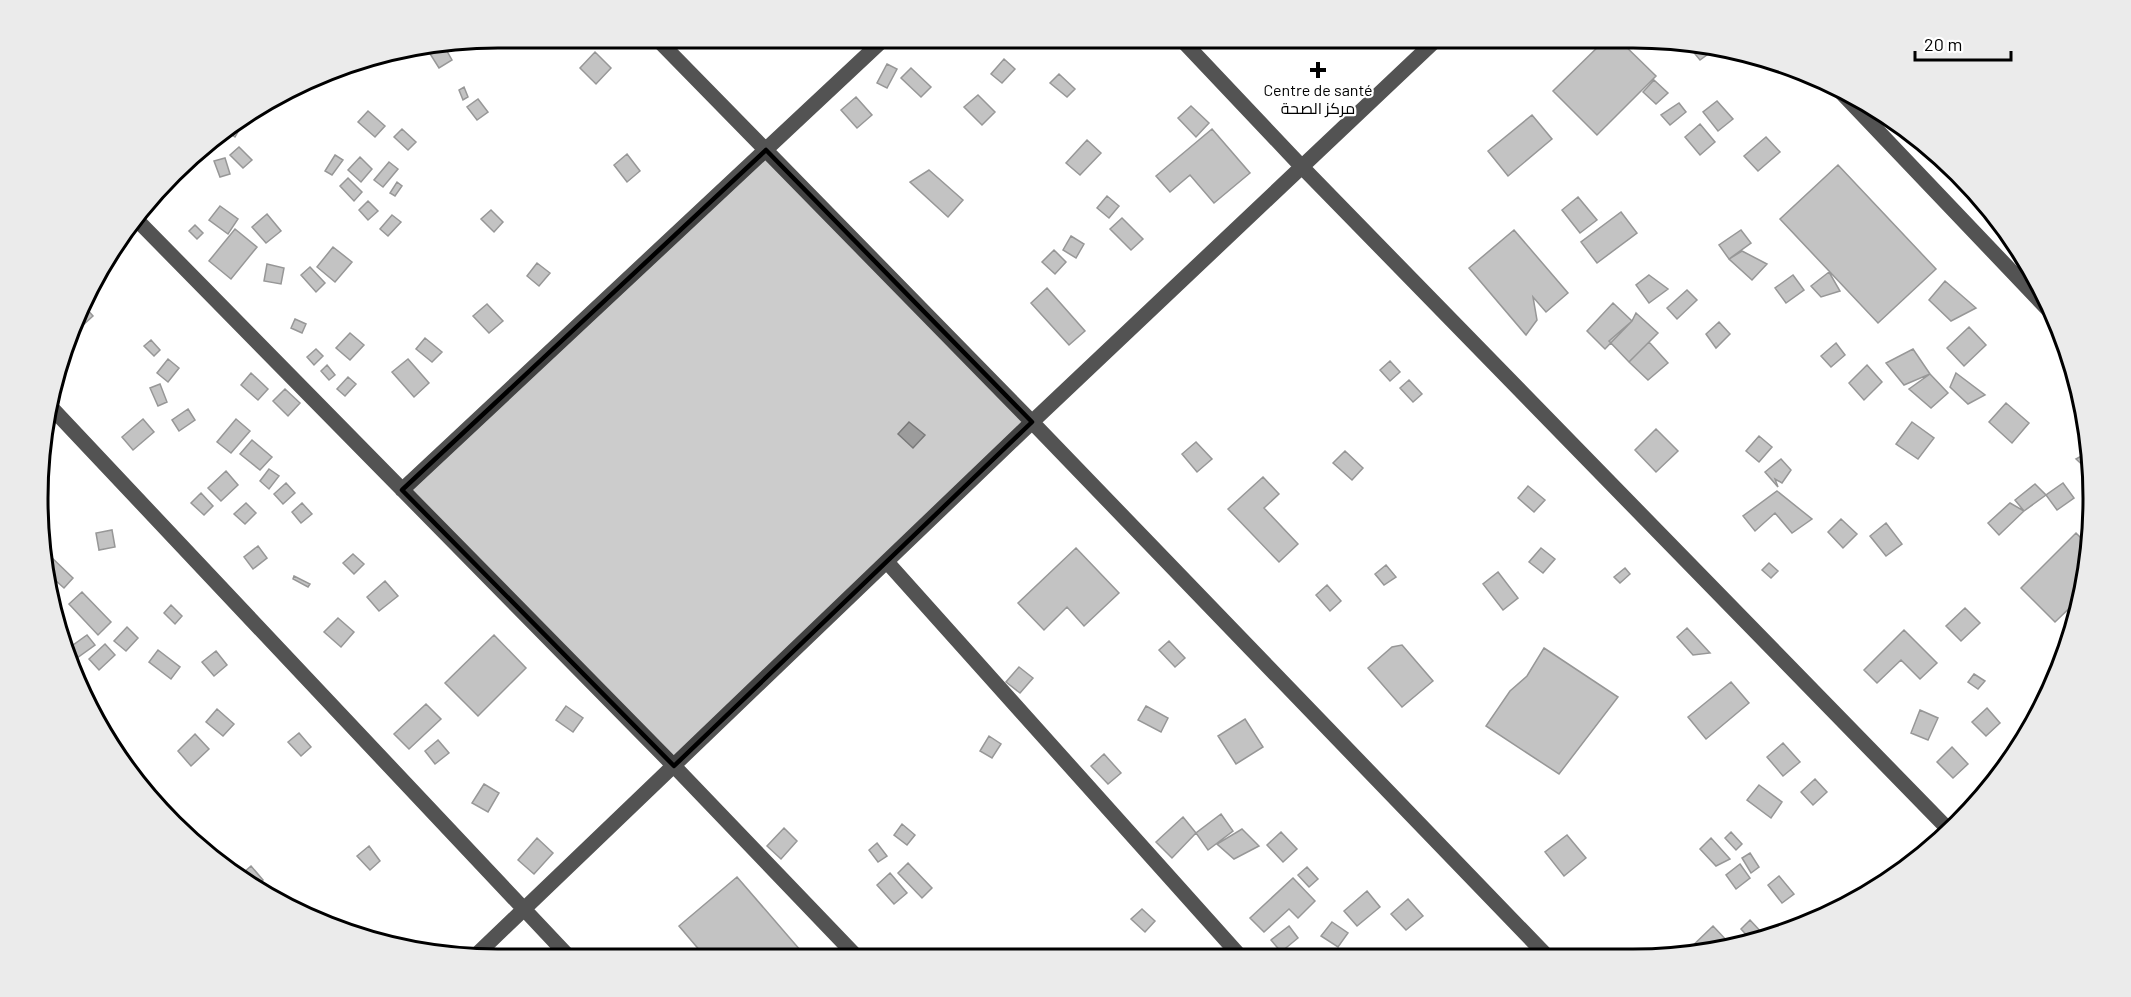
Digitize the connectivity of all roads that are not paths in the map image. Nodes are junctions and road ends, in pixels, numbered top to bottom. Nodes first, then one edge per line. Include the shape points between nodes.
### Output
1 (666, 48) edge
2 (874, 48) edge
3 (1189, 48) edge
4 (1427, 48) edge
5 (1854, 106) edge
6 (766, 150) junction
7 (1302, 167) junction
8 (141, 224) edge
9 (2036, 297) edge
10 (57, 413) edge
11 (1032, 422) junction
12 (402, 490) junction
13 (887, 562) junction
14 (674, 766) junction
15 (1943, 825) edge
16 (524, 909) junction
17 (483, 948) edge
18 (562, 949) edge
19 (849, 949) edge
20 (1234, 949) edge
21 (1540, 949) edge

1 - 6 street
2 - 6 street
3 - 7 street
4 - 7 street
5 - 9 street
6 - 11 street
6 - 12 street
7 - 11 street
7 - 15 street
8 - 12 street
10 - 16 street
11 - 13 street
11 - 21 street
12 - 14 street
13 - 14 street
13 - 20 street
14 - 16 street
14 - 19 street
16 - 17 street
16 - 18 street

